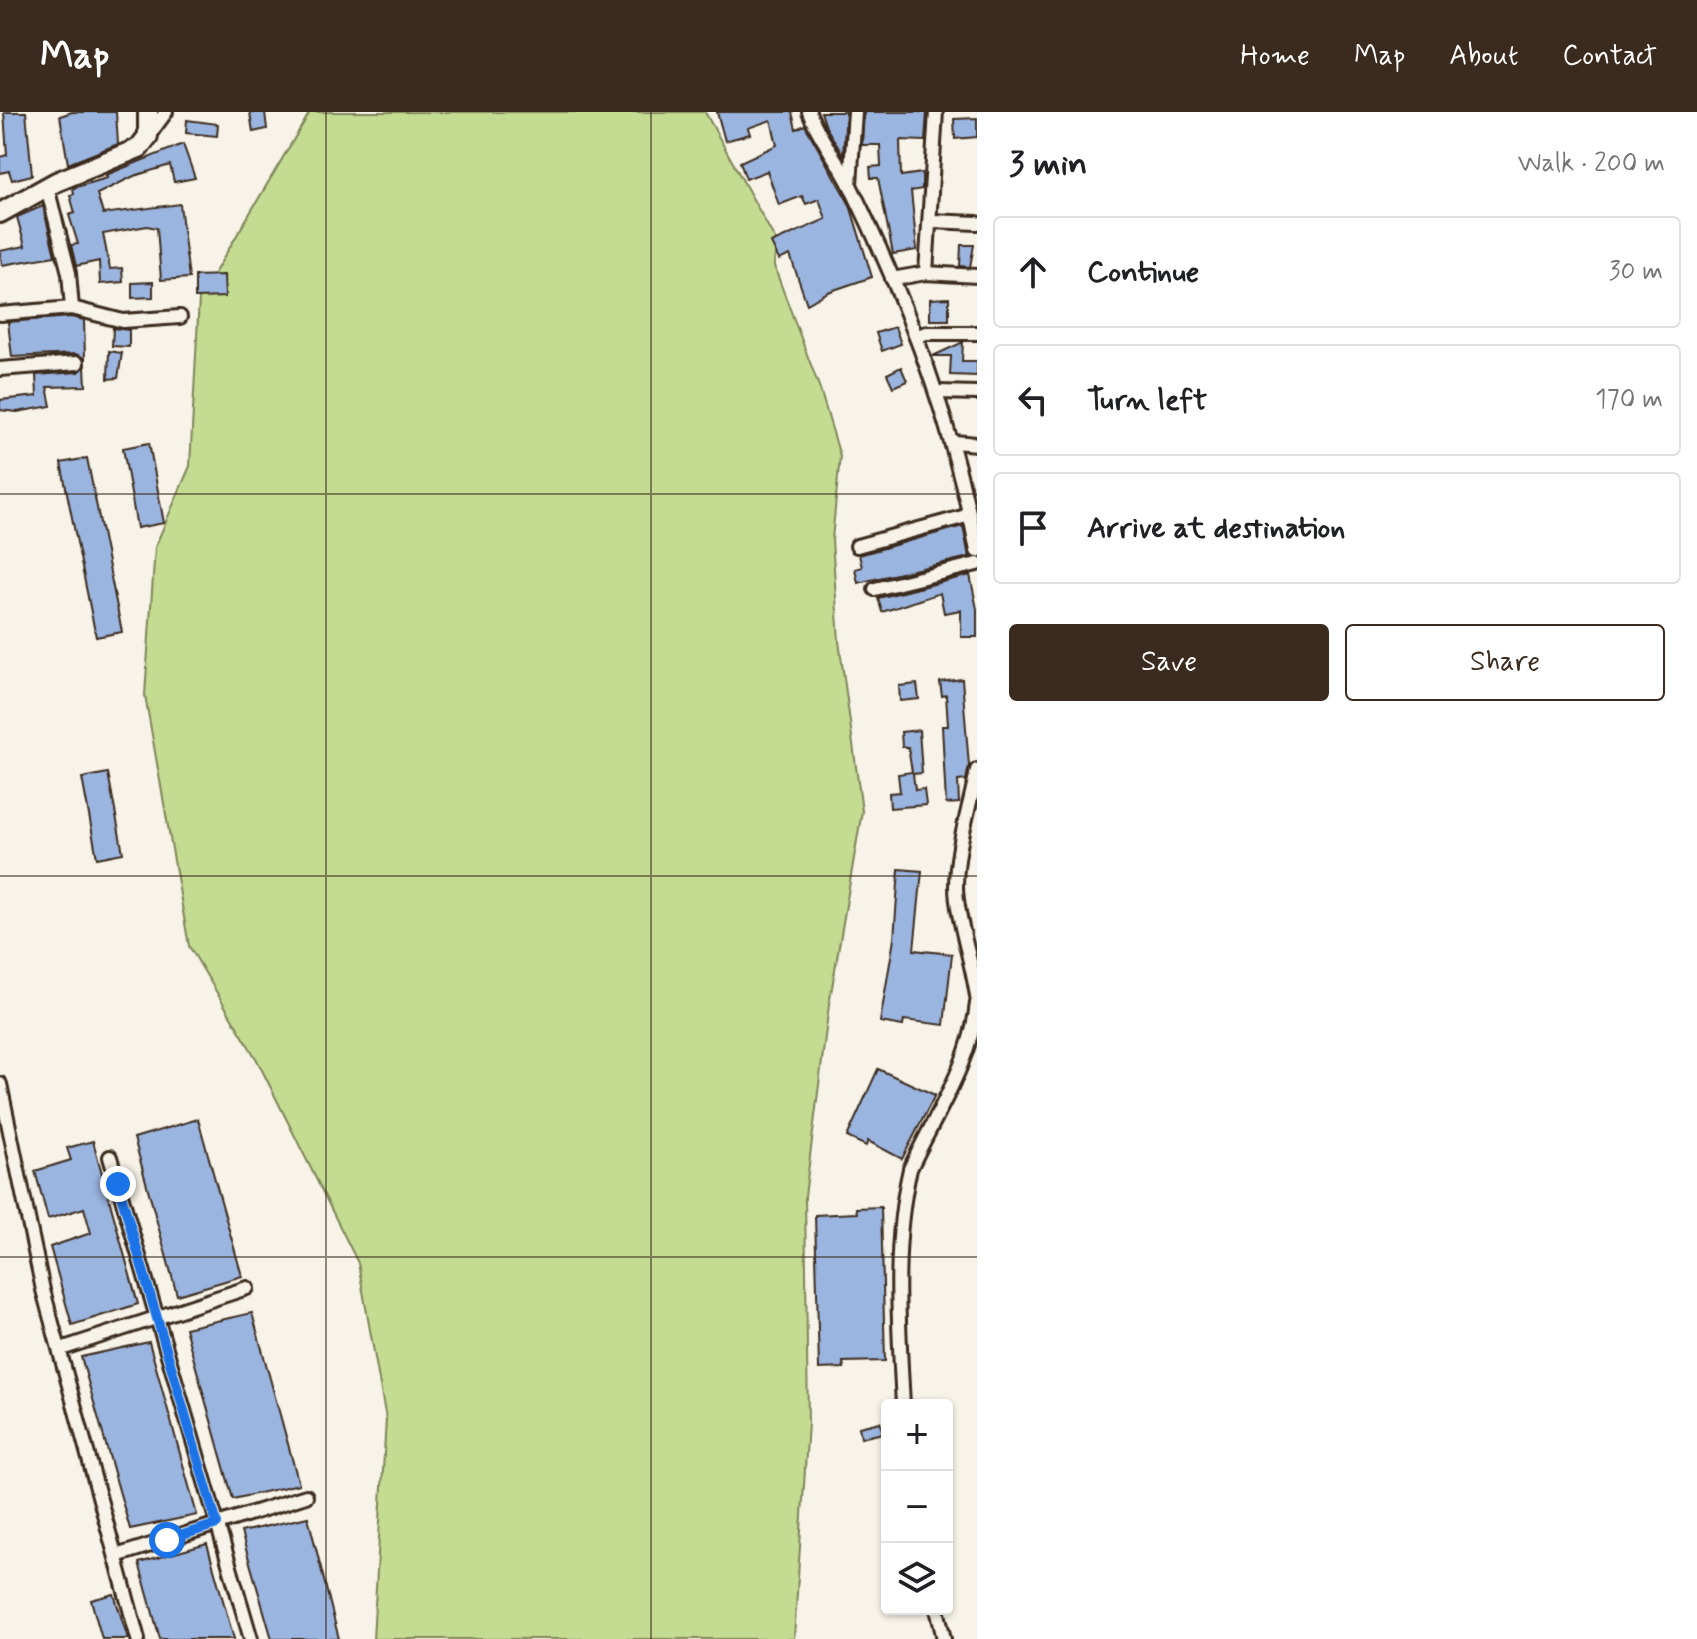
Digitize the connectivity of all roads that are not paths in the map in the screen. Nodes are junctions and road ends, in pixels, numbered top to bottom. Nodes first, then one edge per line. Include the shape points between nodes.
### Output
1 (148, 112) edge
2 (166, 112) edge
3 (809, 112) edge
4 (855, 112) edge
5 (936, 112) edge
6 (148, 136) junction
7 (850, 184) junction
8 (47, 187) junction
9 (0, 213) edge
10 (931, 221) junction
11 (977, 223) edge
12 (926, 273) junction
13 (977, 276) edge
14 (892, 279) junction
15 (72, 308) junction
16 (0, 314) edge
17 (180, 317) dead end
18 (977, 333) edge
19 (916, 337) junction
20 (77, 363) dead end
21 (0, 369) edge
22 (938, 392) junction
23 (977, 393) edge
24 (954, 442) junction
25 (977, 444) edge
26 (972, 500) edge
27 (970, 515) junction
28 (857, 546) dead end
29 (977, 551) edge
30 (977, 564) edge
31 (875, 589) dead end
32 (977, 770) edge
33 (977, 1000) edge
34 (0, 1084) edge
35 (110, 1157) dead end
36 (247, 1288) dead end
37 (157, 1318) junction
38 (61, 1349) junction
39 (903, 1399) edge
40 (306, 1496) dead end
41 (217, 1524) junction
42 (116, 1556) junction
43 (938, 1615) edge
44 (138, 1639) edge
45 (251, 1639) edge
46 (944, 1639) edge

1 - 6 street
2 - 6 street
3 - 7 street
4 - 7 street
5 - 10 street
6 - 8 street via 139,148
7 - 14 street
8 - 9 street
8 - 15 street via 69,273
10 - 11 street
10 - 12 street
12 - 13 street
12 - 14 street
14 - 19 street
15 - 16 street
15 - 17 street via 123,321
18 - 19 street
19 - 22 street
20 - 21 street
22 - 23 street
22 - 24 street
24 - 25 street
24 - 26 street
26 - 27 street
27 - 28 street
27 - 29 street
30 - 31 street
32 - 33 street via 956,890
33 - 39 street via 965,1054 905,1188 897,1285
34 - 38 street via 43,1290
35 - 37 street
36 - 37 street
37 - 38 street
37 - 41 street
38 - 42 street
40 - 41 street
41 - 42 street
41 - 45 street
42 - 44 street
43 - 46 street

